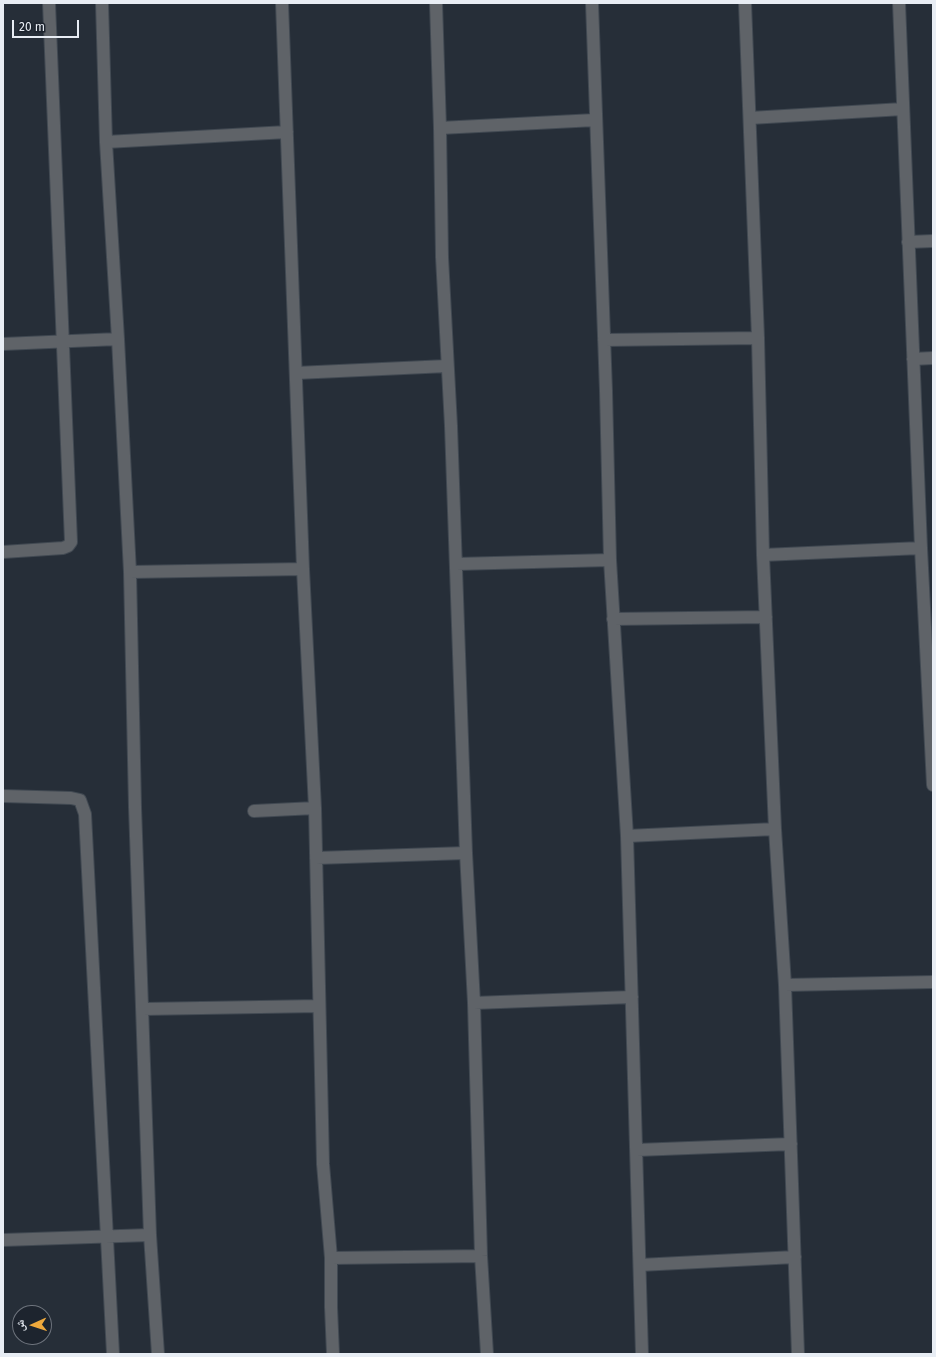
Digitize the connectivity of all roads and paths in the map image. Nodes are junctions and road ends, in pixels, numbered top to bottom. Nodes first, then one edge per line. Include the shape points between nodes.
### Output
1 (49, 3) edge
2 (102, 3) edge
3 (282, 3) edge
4 (436, 3) edge
5 (592, 3) edge
6 (746, 3) edge
7 (899, 3) edge
8 (903, 109) junction
9 (750, 118) junction
10 (595, 120) junction
11 (440, 128) junction
12 (287, 132) junction
13 (106, 142) junction
14 (933, 240) edge
15 (908, 242) junction
16 (758, 338) junction
17 (118, 339) junction
18 (604, 340) junction
19 (64, 341) junction
20 (3, 344) edge
21 (933, 358) edge
22 (913, 359) junction
23 (447, 366) junction
24 (296, 373) junction
25 (921, 548) junction
26 (3, 552) edge
27 (763, 555) junction
28 (610, 560) junction
29 (456, 564) junction
30 (303, 569) junction
31 (130, 572) junction
32 (766, 617) junction
33 (613, 619) junction
34 (933, 785) edge
35 (3, 796) edge
36 (315, 808) junction
37 (254, 811) dead end
38 (775, 829) junction
39 (627, 836) junction
40 (466, 853) junction
41 (316, 858) junction
42 (933, 982) edge
43 (785, 985) junction
44 (632, 997) junction
45 (474, 1002) junction
46 (319, 1006) junction
47 (142, 1010) junction
48 (791, 1144) junction
49 (637, 1150) junction
50 (150, 1235) junction
51 (106, 1237) junction
52 (3, 1240) edge
53 (481, 1256) junction
54 (795, 1257) junction
55 (332, 1258) junction
56 (640, 1265) junction
57 (113, 1354) edge
58 (158, 1354) edge
59 (333, 1354) edge
60 (487, 1354) edge
61 (642, 1354) edge
62 (798, 1354) edge

1 - 19 street
2 - 13 street
3 - 12 street
4 - 11 street
5 - 10 street
6 - 9 street
7 - 8 street
8 - 9 street
8 - 15 street
9 - 16 street
10 - 11 street
10 - 18 street
11 - 23 street
12 - 13 street
12 - 24 street
13 - 17 street
14 - 15 street
15 - 22 street
16 - 18 street
16 - 27 street
17 - 19 street
17 - 31 street
18 - 28 street
19 - 20 street
19 - 26 street via 71,542 68,546 58,548
21 - 22 street
22 - 25 street
23 - 24 street
23 - 29 street
24 - 30 street
25 - 27 street
25 - 34 street
27 - 32 street
28 - 29 street
28 - 33 street
29 - 40 street
30 - 31 street
30 - 36 street
31 - 47 street
32 - 33 street
32 - 38 street
33 - 39 street
35 - 51 street via 71,798 80,800 85,814
36 - 37 street
36 - 41 street
38 - 39 street
38 - 43 street
39 - 44 street
40 - 41 street
40 - 45 street
41 - 46 street
42 - 43 street
43 - 48 street
44 - 45 street
44 - 49 street
45 - 53 street
46 - 47 street
46 - 55 street via 323,1164
47 - 50 street
48 - 49 street
48 - 54 street
49 - 56 street
50 - 51 street
50 - 58 street
51 - 52 street
51 - 57 street
53 - 55 street
53 - 60 street
54 - 56 street
54 - 62 street
55 - 59 street
56 - 61 street

